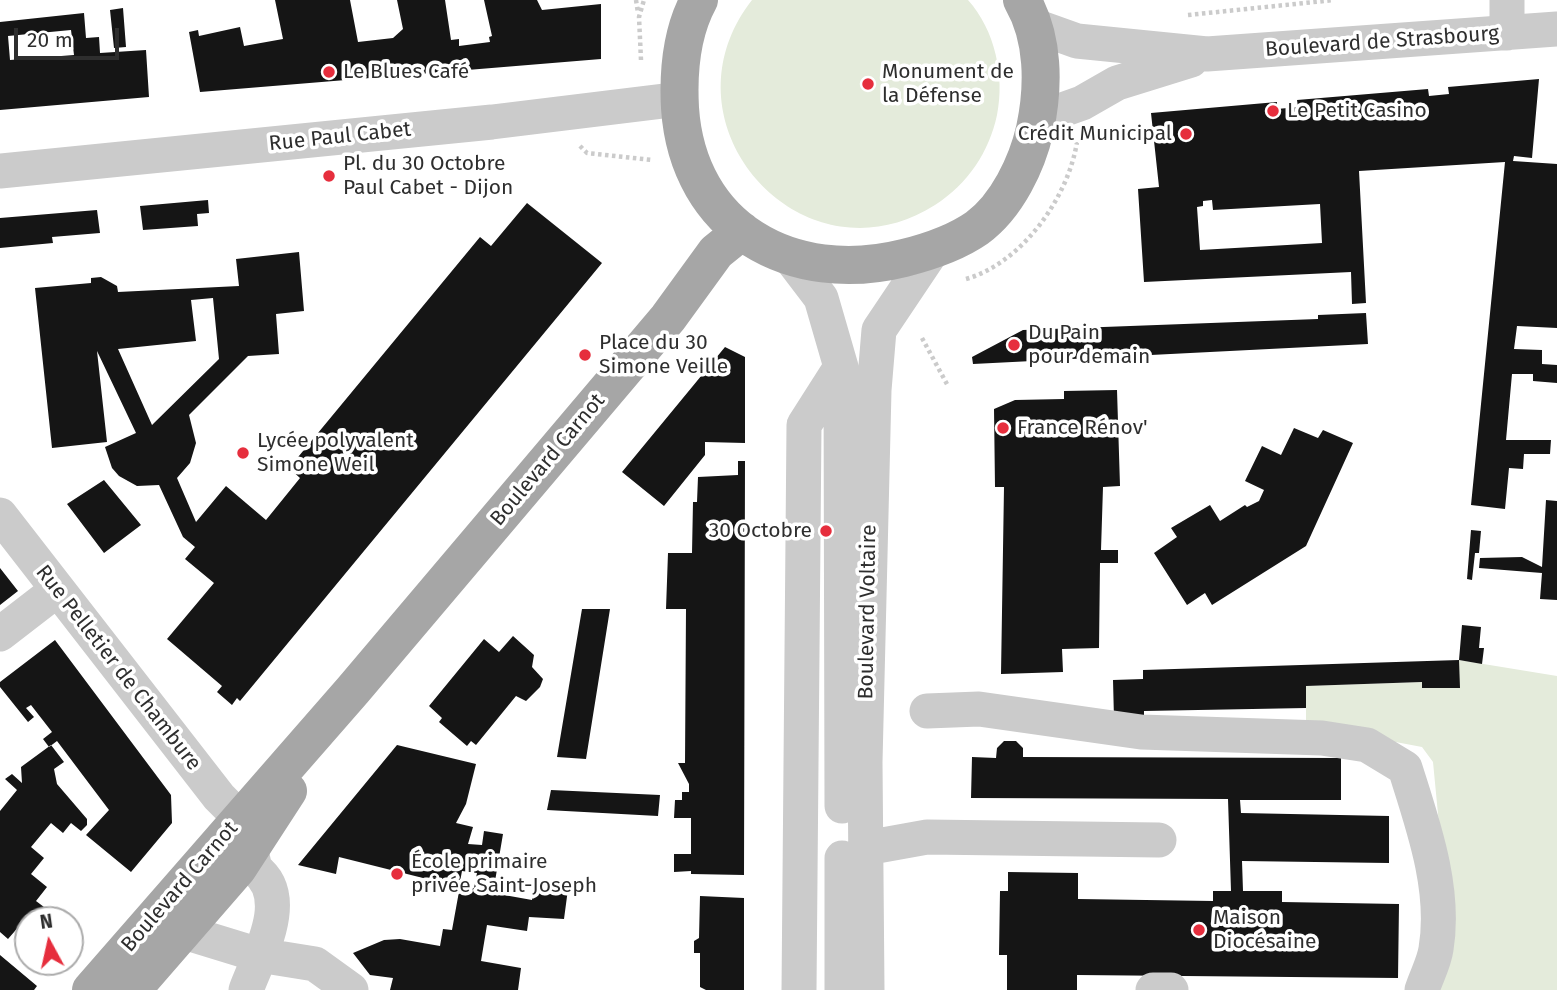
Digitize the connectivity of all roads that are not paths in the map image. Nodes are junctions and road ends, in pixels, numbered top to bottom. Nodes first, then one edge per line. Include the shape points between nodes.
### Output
1 (699, 0) edge
2 (1029, 13) edge
3 (680, 17) edge
4 (1507, 17) edge
5 (1557, 29) edge
6 (1208, 54) junction
7 (663, 101) junction
8 (1037, 120) junction
9 (0, 171) edge
10 (741, 231) junction
11 (932, 251) junction
12 (789, 256) junction
13 (841, 367) junction
14 (0, 515) edge
15 (57, 590) junction
16 (0, 634) edge
17 (927, 710) dead end
18 (245, 834) junction
19 (1159, 840) dead end
20 (866, 848) junction
21 (184, 932) junction
22 (259, 955) junction
23 (91, 990) edge
24 (132, 990) edge
25 (246, 990) edge
26 (351, 990) edge
27 (799, 990) edge
28 (842, 990) edge
29 (867, 990) edge
30 (1153, 990) edge
31 (1171, 990) edge
32 (1422, 990) edge

1 - 3 main road
2 - 6 street via 1077,41
2 - 8 main road via 1040,56
3 - 7 main road via 679,70
4 - 5 street, Boulevard de Strasbourg
4 - 6 street, Boulevard de Strasbourg
6 - 8 street via 1117,83
7 - 9 street, Rue Paul Cabet
7 - 10 main road via 695,172 715,204
8 - 11 main road via 1030,150 998,207 977,228
10 - 12 main road via 762,246
10 - 18 main road, Boulevard Carnot via 716,252 668,318 353,690
11 - 12 main road via 854,266 824,266
11 - 20 street, Boulevard Voltaire via 879,330 867,597
12 - 13 street, Boulevard Voltaire via 821,298
13 - 27 street via 804,425
13 - 28 street, Boulevard Voltaire
14 - 15 street, Rue Pelletier de Chambure
15 - 16 street
15 - 18 street, Rue Pelletier de Chambure
17 - 32 street via 979,709 1141,732 1322,738 1367,745 1405,768 1425,833 1437,900 1436,950
18 - 21 main road, Boulevard Carnot
18 - 22 street, Rue Pelletier de Chambure via 255,869 266,877 275,909
18 - 23 main road, Boulevard Carnot via 207,859
19 - 20 street via 927,837
20 - 29 street, Boulevard Voltaire
21 - 22 street
21 - 24 main road, Boulevard Carnot
22 - 25 street, Rue Pelletier de Chambure
22 - 26 street via 315,964
30 - 31 street

